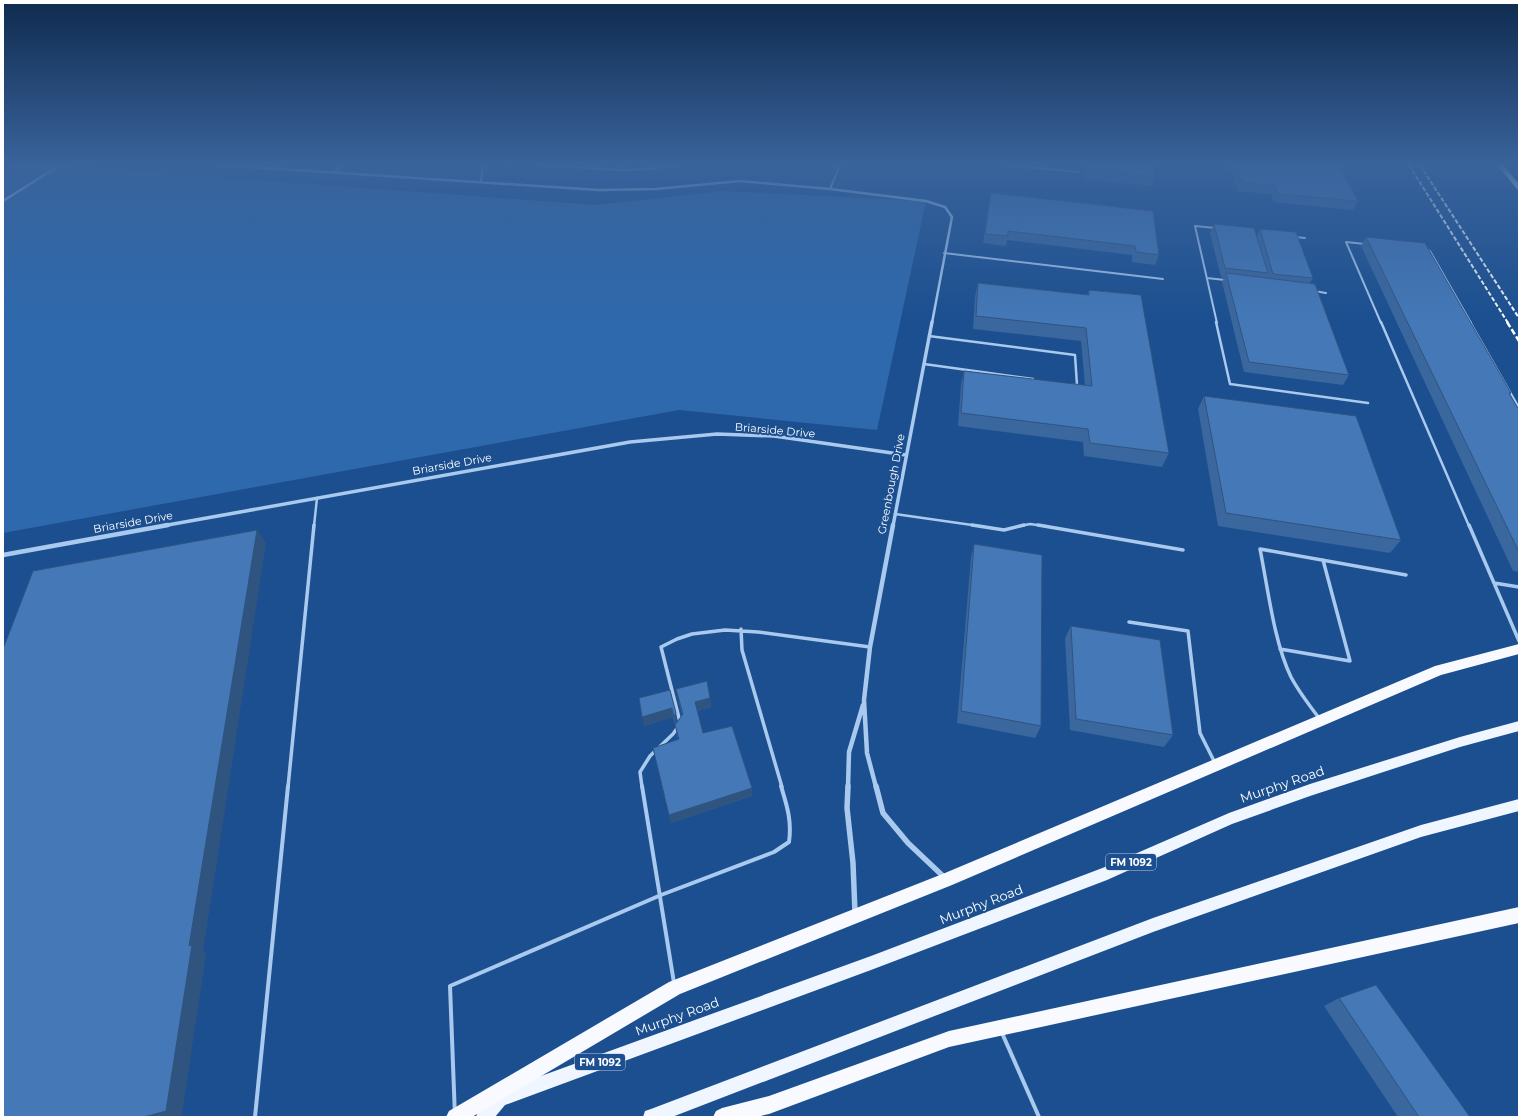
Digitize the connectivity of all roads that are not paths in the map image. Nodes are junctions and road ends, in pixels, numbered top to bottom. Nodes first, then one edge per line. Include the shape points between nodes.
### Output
1 (952, 217) edge
2 (1223, 229) edge
3 (1289, 236) edge
4 (1305, 238) dead end
5 (1369, 244) edge
6 (1422, 250) edge
7 (944, 253) junction
8 (1207, 278) junction
9 (1163, 279) dead end
10 (1229, 281) edge
11 (1311, 291) edge
12 (1326, 293) dead end
13 (929, 336) junction
14 (924, 364) junction
15 (1039, 380) edge
16 (1070, 384) edge
17 (1368, 403) dead end
18 (1519, 408) edge
19 (906, 455) junction
20 (317, 498) junction
21 (895, 514) junction
22 (1183, 550) dead end
23 (3, 555) edge
24 (1323, 560) junction
25 (1406, 575) dead end
26 (1494, 583) junction
27 (1519, 588) edge
28 (1130, 622) dead end
29 (741, 629) junction
30 (1519, 641) edge
31 (870, 647) junction
32 (1280, 649) junction
33 (1519, 649) edge
34 (864, 700) junction
35 (1320, 720) junction
36 (1519, 726) edge
37 (1216, 765) junction
38 (1519, 805) edge
39 (947, 880) junction
40 (661, 895) junction
41 (1519, 915) edge
42 (856, 916) junction
43 (675, 988) junction
44 (1000, 1028) junction
45 (500, 1099) junction
46 (255, 1117) edge
47 (455, 1117) edge
48 (484, 1117) edge
49 (650, 1117) edge
50 (722, 1117) edge
51 (1039, 1117) edge

1 - 7 street, Greenbough Drive
2 - 8 lane via 1195,226
3 - 4 lane
5 - 26 lane via 1346,242
6 - 18 lane via 1430,251
7 - 9 lane
7 - 13 street, Greenbough Drive
8 - 10 lane
8 - 17 lane via 1230,384
11 - 12 lane
13 - 14 street, Greenbough Drive
13 - 16 lane via 1076,355 1077,385
14 - 15 lane
14 - 19 street, Greenbough Drive
19 - 20 street, Briarside Drive via 774,436 717,434 630,442
19 - 21 street, Greenbough Drive
20 - 23 street, Briarside Drive
20 - 46 lane
21 - 22 lane via 1004,530 1030,524
21 - 31 street, Greenbough Drive
24 - 25 lane
24 - 32 lane via 1260,549
24 - 32 lane via 1350,660
26 - 27 lane
26 - 30 lane
28 - 37 lane via 1188,631 1200,733
29 - 31 lane
29 - 40 lane via 711,630 672,640 661,647 681,723 650,756 640,772
29 - 40 lane via 742,650 788,808 791,827 788,842 774,852
31 - 34 street, Greenbough Drive
32 - 35 lane via 1290,677
33 - 35 highway via 1439,670
34 - 39 street, Greenbough Drive via 867,753 884,813 908,843
34 - 42 street, Greenbough Drive via 849,752 847,808
35 - 37 highway
36 - 45 main road, Murphy Road / FM 1092 via 1325,785 1237,816 1092,879
37 - 39 highway
38 - 49 main road via 1421,831 1153,925
39 - 42 highway
40 - 43 lane
40 - 47 lane via 450,986
41 - 44 highway
42 - 43 highway
43 - 47 highway
44 - 50 highway via 949,1039 769,1105
44 - 51 lane
45 - 47 main road, Murphy Road / FM 1092
45 - 48 main road

